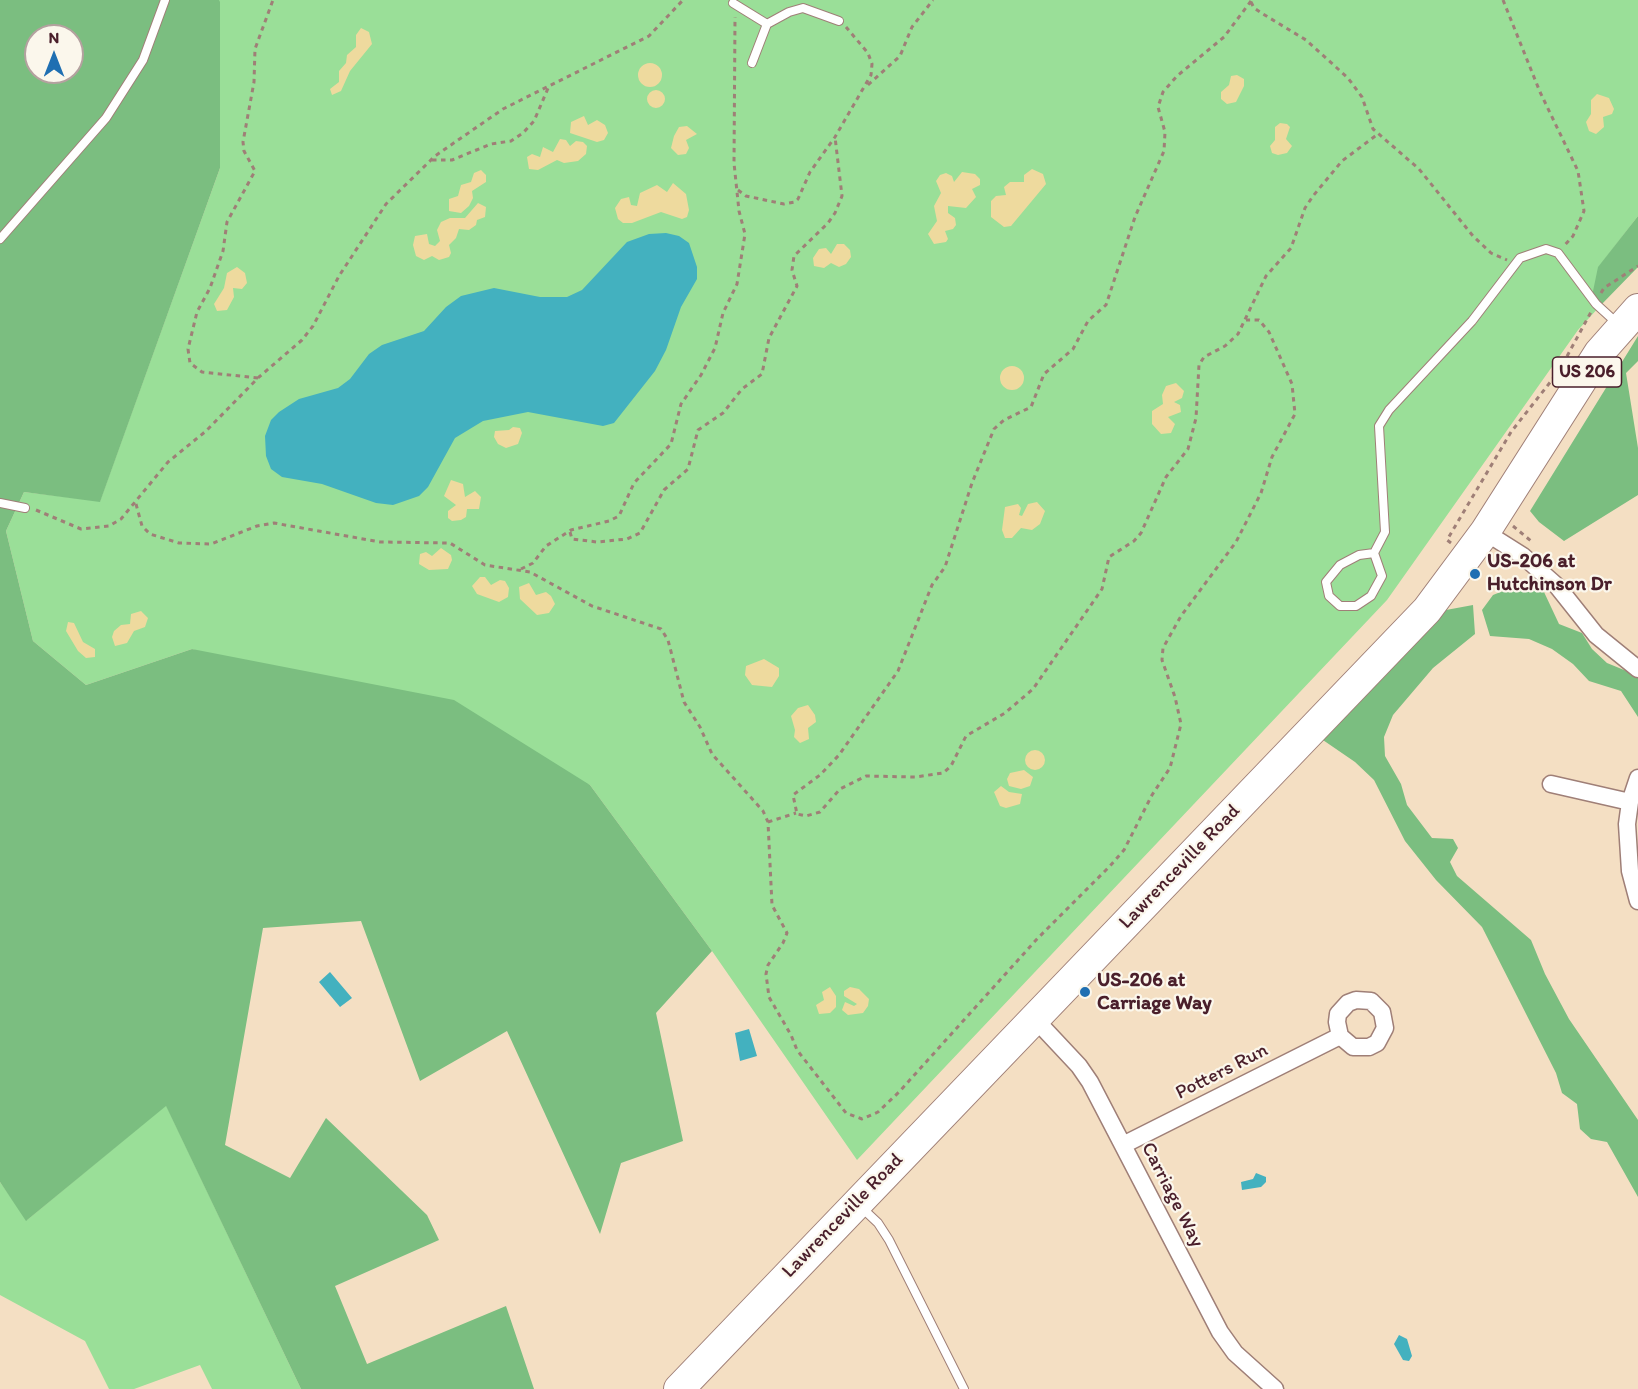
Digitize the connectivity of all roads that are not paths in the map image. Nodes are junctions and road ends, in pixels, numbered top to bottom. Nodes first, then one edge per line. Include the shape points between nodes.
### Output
1 (165, 0) edge
2 (733, 3) road end
3 (839, 21) road end
4 (767, 24) junction
5 (752, 63) dead end
6 (0, 239) edge
7 (1630, 318) edge
8 (0, 502) edge
9 (25, 508) road end
10 (1477, 543) junction
11 (1374, 553) junction
12 (1638, 669) edge
13 (1638, 778) edge
14 (1551, 784) dead end
15 (1630, 802) junction
16 (1638, 901) edge
17 (1034, 1018) junction
18 (1340, 1036) dead end
19 (1123, 1145) junction
20 (856, 1203) junction
21 (679, 1389) edge
22 (964, 1389) edge
23 (1275, 1389) edge

1 - 6 lane via 143,60 106,118
2 - 4 lane
3 - 4 lane via 803,8
4 - 5 lane
7 - 10 highway, Lawrenceville Road / US 206 via 1599,353
7 - 11 lane via 1596,304 1558,253 1546,249 1520,258 1472,321 1389,410 1379,426 1385,532
8 - 9 lane
10 - 12 street via 1523,556 1596,635
10 - 17 highway, Lawrenceville Road / US 206 via 1391,649
11 - 11 lane via 1359,555 1340,565 1326,582 1329,596 1340,606 1356,606 1371,597 1382,576
13 - 15 street
14 - 15 street
15 - 16 street via 1627,849
17 - 19 street, Carriage Way via 1079,1065
17 - 20 highway, Lawrenceville Road / US 206
18 - 19 street, Potters Run
19 - 23 street, Carriage Way via 1220,1332 1235,1353
20 - 21 highway, Lawrenceville Road / US 206
20 - 22 lane via 878,1223 889,1240

